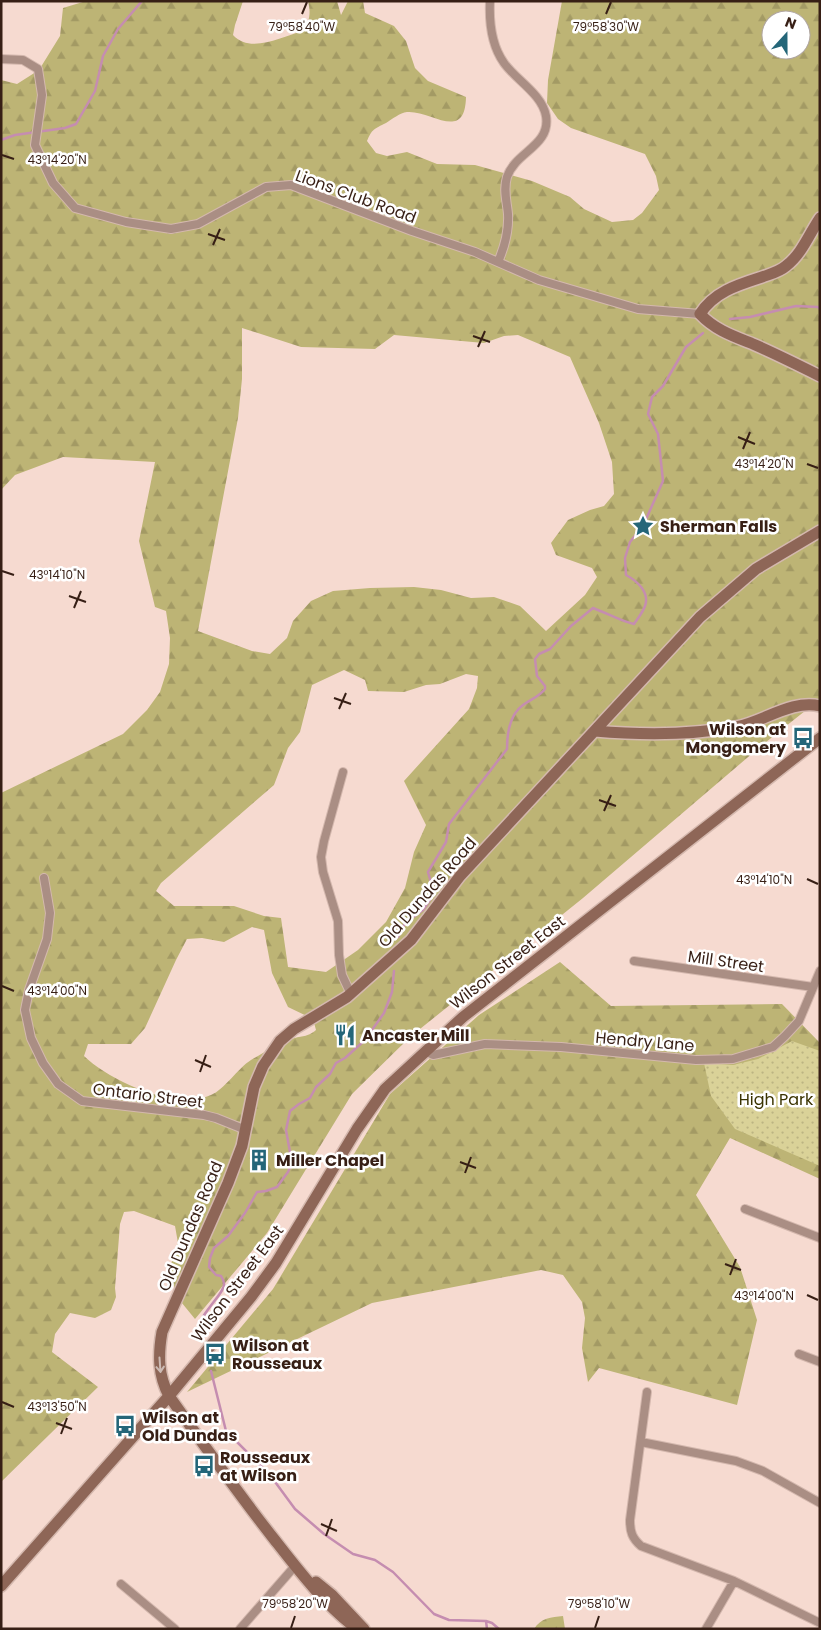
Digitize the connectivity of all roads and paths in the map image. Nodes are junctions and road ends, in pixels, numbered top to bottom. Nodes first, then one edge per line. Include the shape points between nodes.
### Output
1 (490, 1) edge
2 (1, 59) edge
3 (820, 218) edge
4 (498, 262) junction
5 (706, 320) junction
6 (820, 376) edge
7 (820, 531) edge
8 (820, 706) edge
9 (595, 731) junction
10 (820, 738) edge
11 (343, 772) dead end
12 (44, 878) dead end
13 (634, 961) dead end
14 (820, 971) edge
15 (813, 987) junction
16 (351, 994) junction
17 (425, 1051) junction
18 (246, 1130) junction
19 (745, 1209) dead end
20 (820, 1238) edge
21 (799, 1354) dead end
22 (820, 1362) edge
23 (648, 1392) dead end
24 (169, 1396) junction
25 (641, 1442) junction
26 (820, 1503) edge
27 (295, 1566) junction
28 (734, 1581) junction
29 (121, 1584) dead end
30 (1, 1586) edge
31 (820, 1623) edge
32 (175, 1629) edge
33 (240, 1629) edge
34 (357, 1629) edge
35 (364, 1629) edge
36 (706, 1629) edge

1 - 4 street via 492,40 504,63 537,98 546,114 546,130 507,176 508,231
2 - 4 street, Lions Club Road via 23,60 38,69 42,95 35,145 53,182 75,208 126,222 171,229 198,224 266,187 290,185
3 - 5 street via 795,258 776,273 735,286 707,303
4 - 5 street, Lions Club Road via 539,280 638,309
5 - 6 street
7 - 9 street, Old Dundas Road via 756,568 711,607
8 - 9 street via 795,707 738,726 692,732
9 - 16 street, Old Dundas Road via 460,876 411,940
10 - 17 street, Wilson Street East via 470,1011
11 - 16 street via 321,858 338,921 342,975
12 - 18 street, Ontario Street via 50,913 47,938 25,1010 31,1038 58,1084 82,1101 204,1115
13 - 15 street, Mill Street
14 - 15 street, Hendry Lane
15 - 17 street, Hendry Lane via 798,1021 773,1047 733,1059 696,1060 571,1048 484,1044 433,1055
16 - 18 street, Old Dundas Road via 280,1041 254,1087
17 - 24 street, Wilson Street East via 370,1108 276,1264
18 -> 24 street, Old Dundas Road via 228,1183 162,1332 160,1371
19 - 20 street
21 - 22 street
23 - 25 street
24 - 27 street, Old Dundas Road via 234,1489
24 - 30 street, Wilson Street East
25 - 26 street via 736,1461 764,1471
25 - 28 street via 630,1520 633,1540 641,1546
27 - 33 street
27 - 34 street via 326,1602
27 - 35 street via 332,1595
28 - 31 street
28 - 36 street
29 - 32 street

